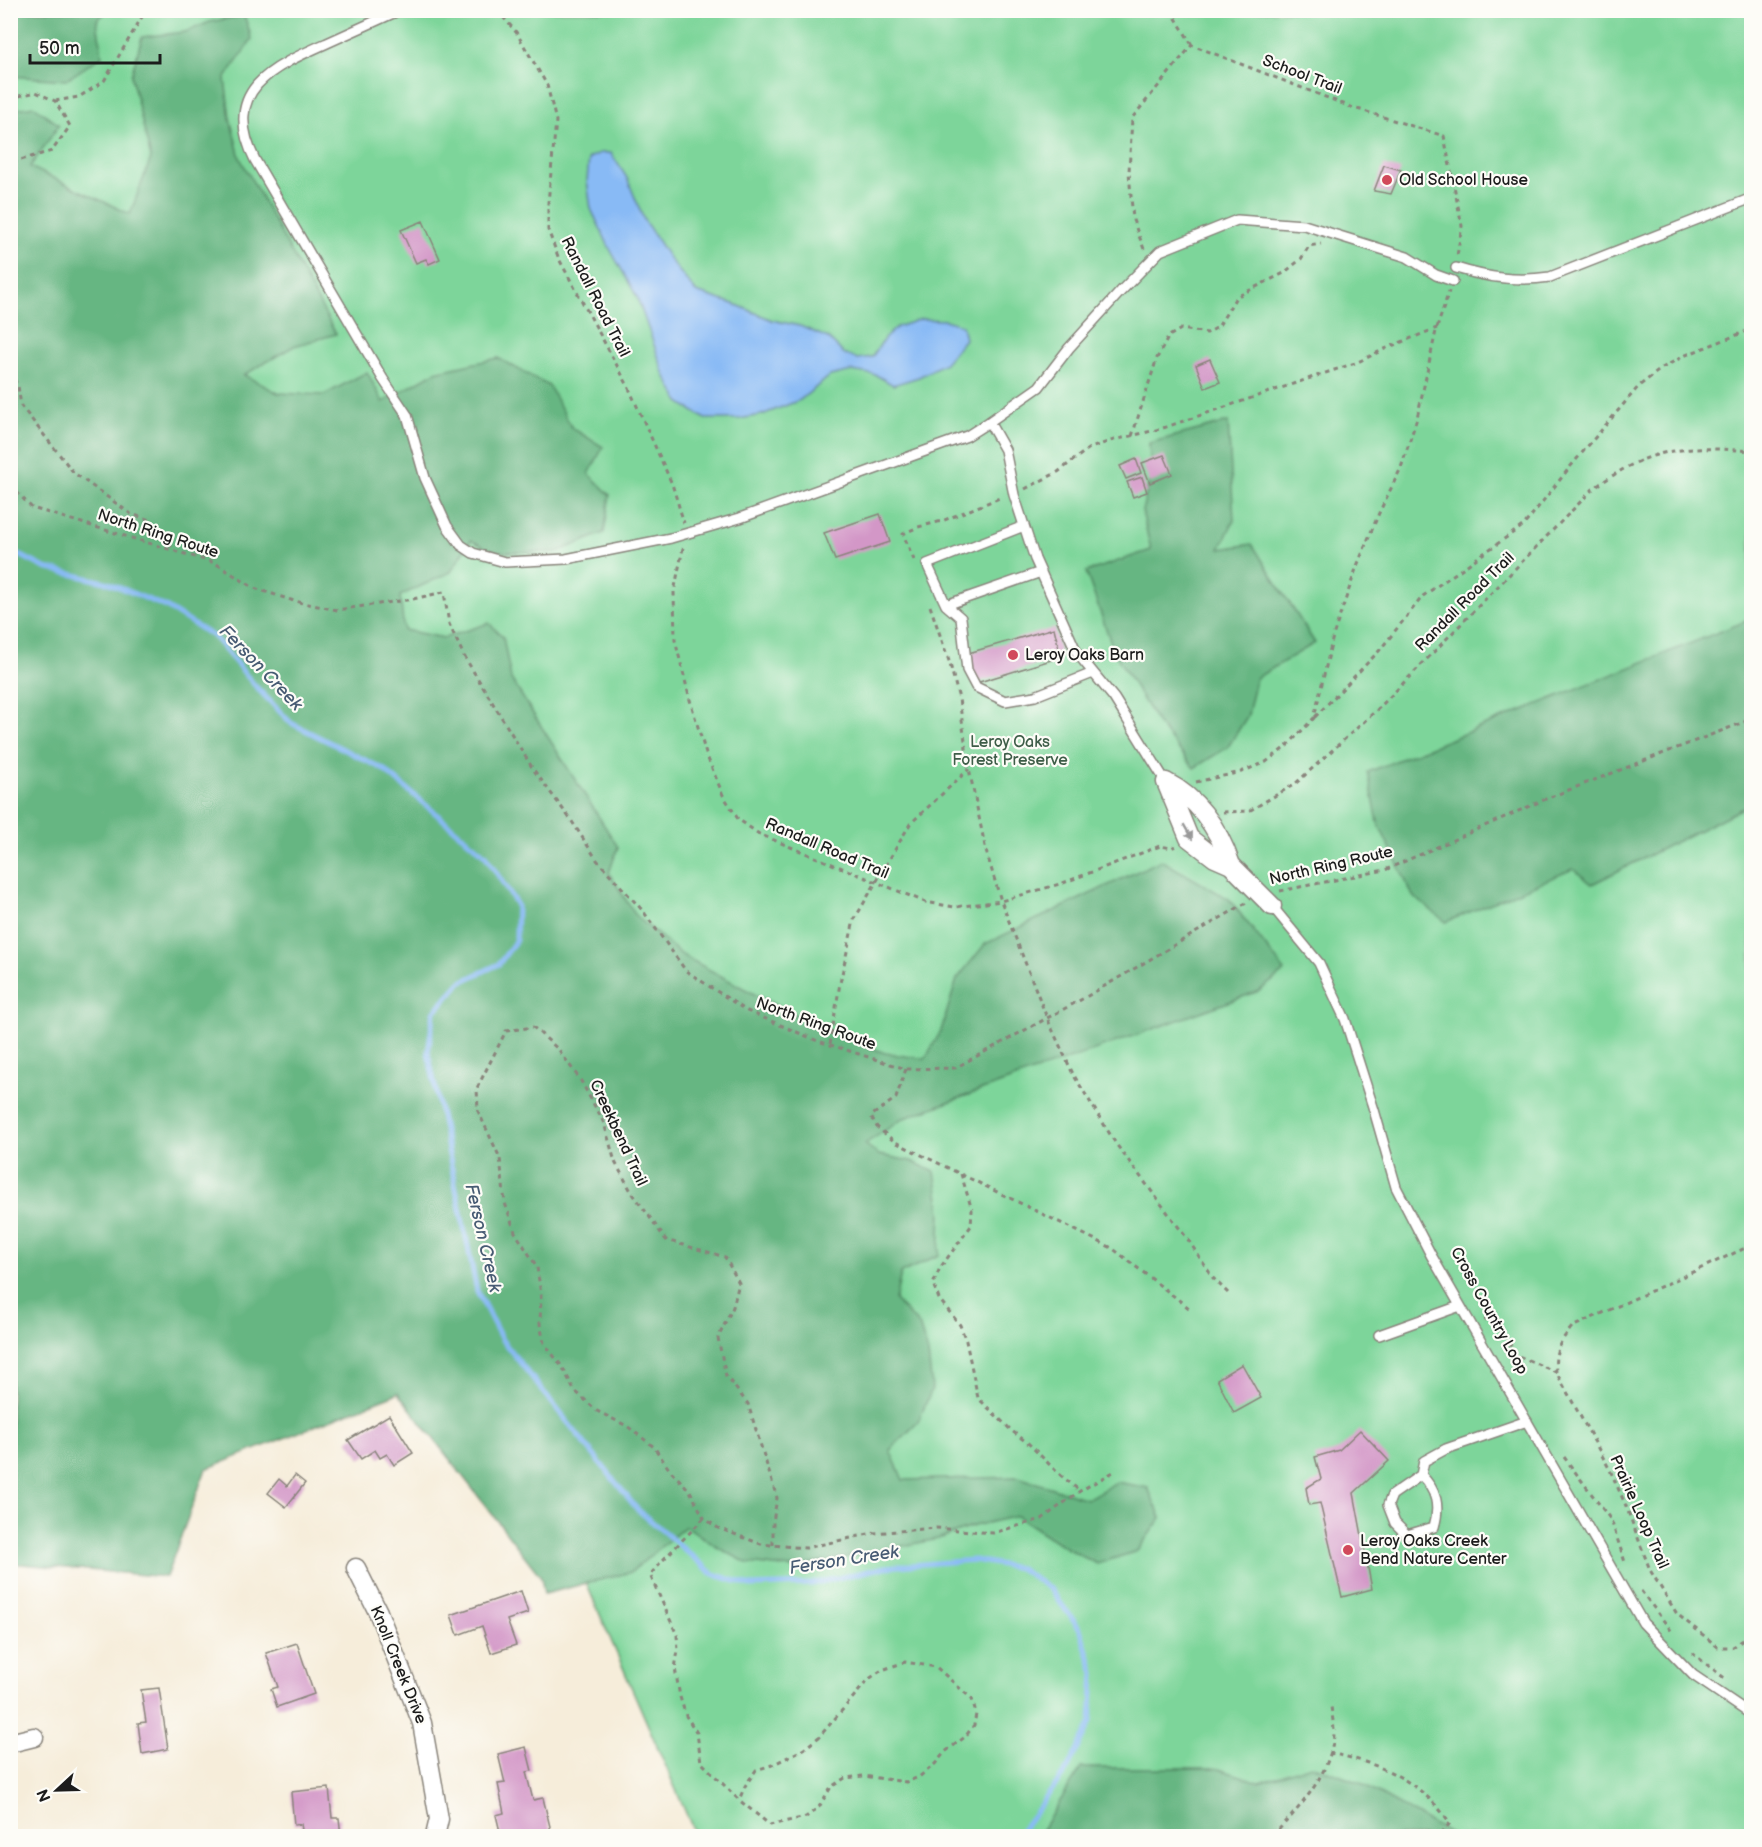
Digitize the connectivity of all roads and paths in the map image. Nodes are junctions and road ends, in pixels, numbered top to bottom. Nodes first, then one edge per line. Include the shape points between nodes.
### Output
1 (146, 10) edge
2 (170, 10) edge
3 (209, 10) edge
4 (400, 10) edge
5 (497, 10) edge
6 (1171, 10) edge
7 (1192, 45) junction
8 (10, 98) edge
9 (55, 101) junction
10 (10, 163) edge
11 (1752, 198) edge
12 (1325, 244) dead end
13 (1149, 262) junction
14 (1456, 268) joint
15 (1453, 281) joint
16 (1439, 287) dead end
17 (1449, 292) junction
18 (1752, 328) edge
19 (1436, 330) junction
20 (10, 371) edge
21 (989, 422) junction
22 (1132, 436) junction
23 (1752, 451) edge
24 (10, 485) edge
25 (1014, 495) junction
26 (1024, 526) junction
27 (684, 527) dead end
28 (684, 544) dead end
29 (173, 550) junction
30 (914, 562) dead end
31 (1041, 572) junction
32 (928, 598) dead end
33 (946, 605) junction
34 (1093, 673) junction
35 (1314, 718) junction
36 (1752, 720) edge
37 (969, 769) junction
38 (1171, 785) junction
39 (1222, 812) dead end
40 (1178, 845) dead end
41 (1231, 865) junction
42 (874, 883) junction
43 (1266, 900) junction
44 (1001, 901) junction
45 (1047, 1018) junction
46 (830, 1044) junction
47 (906, 1069) junction
48 (961, 1174) junction
49 (1752, 1245) edge
50 (1228, 1293) dead end
51 (1460, 1306) junction
52 (1189, 1308) dead end
53 (1471, 1325) junction
54 (1379, 1335) dead end
55 (1556, 1372) junction
56 (1527, 1421) junction
57 (1558, 1449) dead end
58 (1115, 1472) dead end
59 (1421, 1475) junction
60 (1080, 1491) junction
61 (704, 1518) junction
62 (773, 1545) junction
63 (356, 1568) dead end
64 (1629, 1574) dead end
65 (1635, 1583) dead end
66 (1752, 1634) edge
67 (1676, 1637) dead end
68 (1692, 1653) dead end
69 (1734, 1685) dead end
70 (1331, 1706) dead end
71 (1752, 1715) edge
72 (34, 1737) dead end
73 (10, 1743) edge
74 (1329, 1753) junction
75 (739, 1800) junction
76 (435, 1836) edge
77 (1272, 1836) edge
78 (1438, 1836) edge

1 - 9 path via 104,81 79,97
2 - 3 path via 185,16
4 - 21 lane via 273,70 249,96 245,108 246,135 255,160 406,415 425,478 447,526 473,553 505,562 576,558 671,538 740,518 927,451 967,436
5 - 27 path, Randall Road Trail via 516,32 548,85 556,121 548,230 559,259 627,384 672,484
6 - 7 path
7 - 13 path via 1132,118 1129,172 1133,220
7 - 14 path, School Trail via 1351,107 1444,136 1462,226
8 - 9 path via 36,92
9 - 10 path via 70,126 52,151
11 - 14 lane via 1550,277 1508,279
12 - 22 path via 1309,246 1284,273 1236,297 1218,327 1207,333 1181,329 1169,336 1157,358
13 - 15 lane via 1160,251 1237,220 1304,225 1407,257
13 - 21 lane via 1069,348 1039,387
15 - 17 path
16 - 17 path
17 - 19 path
18 - 35 path via 1686,355 1639,386 1524,525 1423,596 1379,651
19 - 22 path via 1358,362
19 - 35 path via 1417,418 1401,468 1357,566 1333,636
20 - 29 path via 21,406 74,473 159,528
21 - 25 lane via 1005,450
22 - 25 path via 1088,449 1058,472
23 - 39 path, Randall Road Trail via 1701,447 1656,453 1617,471 1593,489 1378,708 1295,784 1249,811
24 - 29 path, North Ring Route via 32,508
25 - 26 lane
25 - 30 path via 999,497 903,534
26 - 31 lane
26 - 33 lane via 927,564
28 - 42 path, Randall Road Trail via 674,592 675,640 706,754 723,795 738,819 759,834
29 - 46 path, North Ring Route via 215,563 254,588 337,610 444,592 449,624 464,656 533,769 597,860 643,911 686,971 747,1011
31 - 33 lane
31 - 34 lane via 1077,653
32 - 37 path via 953,676
33 - 34 lane via 961,618 967,670 976,687 1005,701 1035,696
34 - 38 lane
35 - 38 path via 1266,762 1210,780
36 - 43 path, North Ring Route via 1548,798 1385,870
37 - 42 path via 910,824
37 - 44 path
38 - 41 street via 1210,820
38 -> 41 street via 1189,838
40 - 44 path, Randall Road Trail via 1160,846 1063,883
41 - 43 street
42 - 44 path, Randall Road Trail via 925,902 955,907
42 - 46 path via 854,920
43 - 45 path, North Ring Route
43 - 51 lane via 1319,963 1341,1009 1396,1187
44 - 45 path
45 - 47 path, North Ring Route via 955,1068
45 - 50 path via 1105,1126 1213,1278
46 - 47 path, North Ring Route
47 - 48 path via 897,1098 871,1116 877,1128 895,1142
48 - 52 path via 1112,1248
48 - 60 path via 972,1210 971,1226 940,1268 933,1284 936,1292 960,1325 978,1398
49 - 55 path via 1572,1327 1558,1343
51 - 53 lane
51 - 54 lane
53 - 55 path via 1489,1318 1516,1355
53 - 56 lane
55 - 66 path, Prairie Loop Trail via 1610,1470 1650,1570 1677,1614 1718,1647 1733,1647
56 - 59 lane via 1446,1449 1424,1461
56 - 71 lane via 1643,1623 1693,1675
57 - 64 path via 1611,1520
58 - 60 path
59 - 59 lane via 1392,1495 1388,1505 1395,1523 1407,1535 1434,1527 1438,1512 1435,1495
60 - 62 path via 1042,1519 993,1533 936,1528 873,1533 806,1548
61 - 62 path via 718,1528
61 - 62 path, Creekbend Trail via 690,1491 654,1447 627,1426 597,1411 574,1390 544,1343 537,1267 515,1232 505,1203 500,1158 478,1111 477,1088 506,1031 533,1027 559,1050 604,1123 615,1162 631,1191 666,1240 725,1257 739,1283 718,1338 726,1377 748,1404 777,1498
61 - 75 path via 650,1575 677,1635 675,1668 680,1697 686,1716 698,1733 701,1762
63 - 76 street, Knoll Creek Drive via 423,1723 439,1819
65 - 67 path
68 - 69 path
70 - 74 path via 1334,1735
72 - 73 street
74 - 77 path via 1318,1782
74 - 78 path via 1369,1763 1414,1785 1450,1823
75 - 75 path via 770,1826 807,1817 819,1807 831,1787 845,1778 864,1776 906,1782 919,1777 974,1725 972,1699 936,1667 905,1662 882,1670 869,1679 812,1743 756,1770

